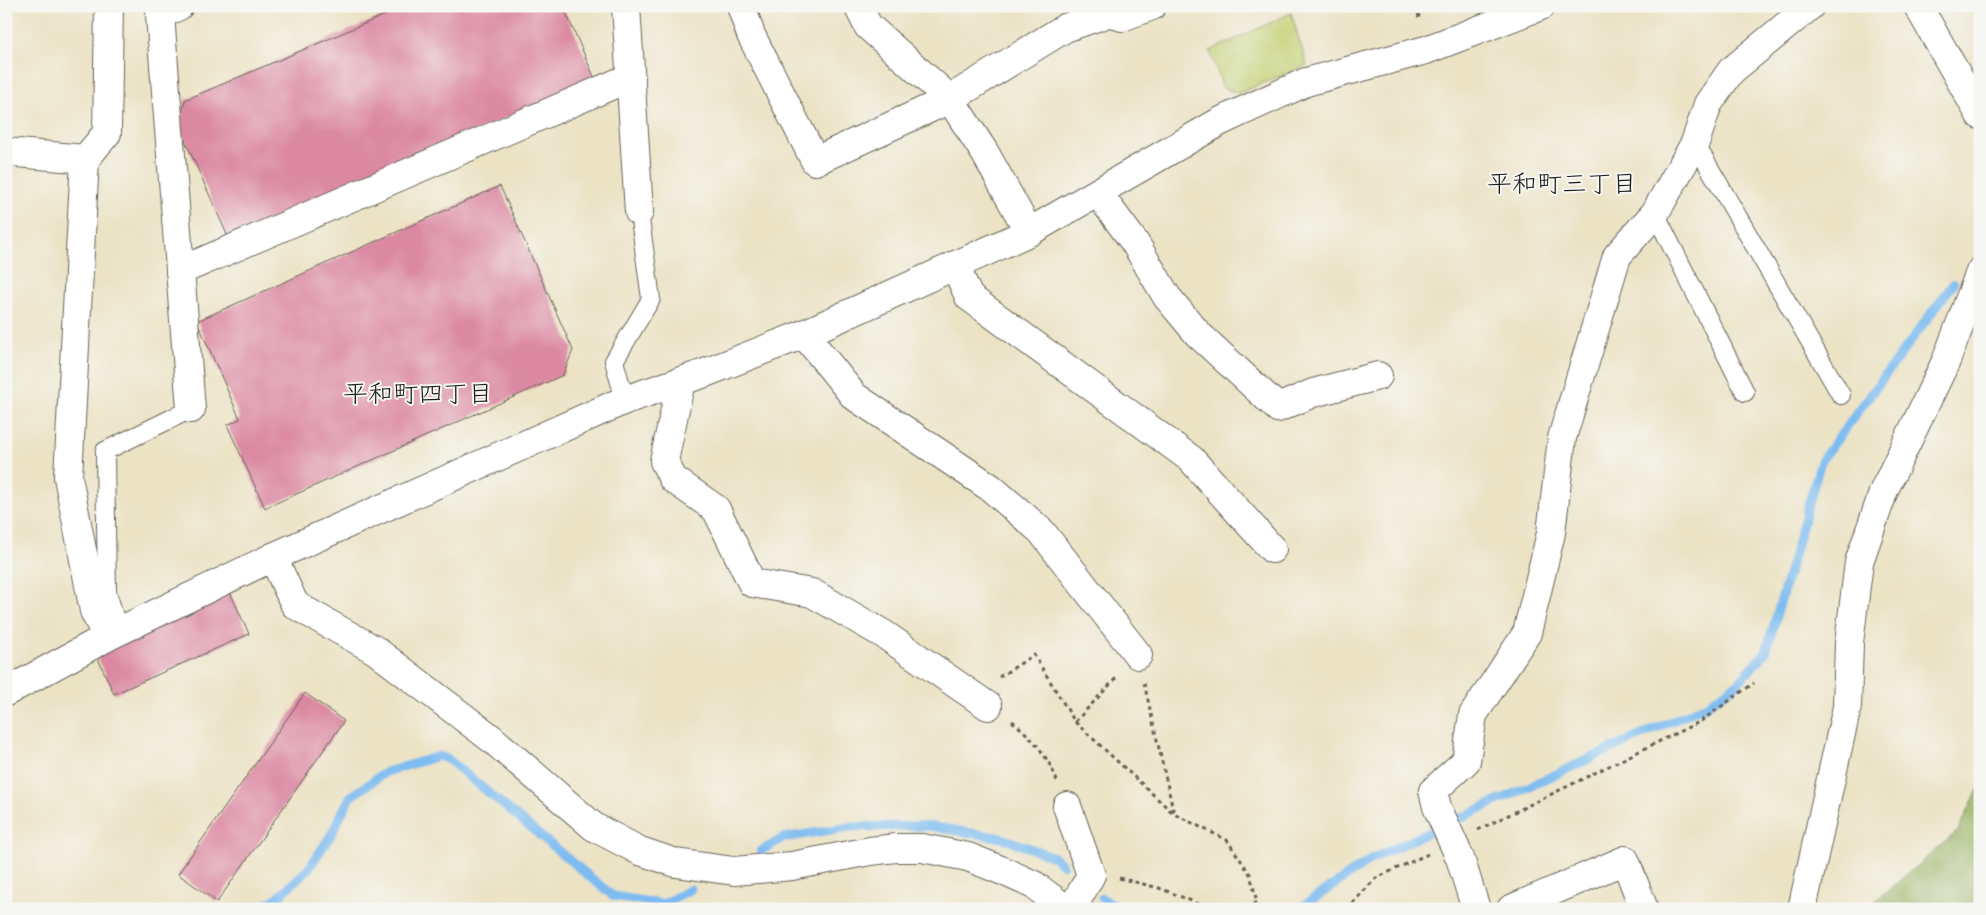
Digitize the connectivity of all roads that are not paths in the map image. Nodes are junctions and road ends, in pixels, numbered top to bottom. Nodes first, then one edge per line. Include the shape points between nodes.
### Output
1 (109, 6) edge
2 (179, 6) edge
3 (626, 6) edge
4 (741, 6) edge
5 (858, 6) edge
6 (1152, 6) edge
7 (1541, 6) edge
8 (1810, 6) edge
9 (1918, 6) edge
10 (631, 77) junction
11 (950, 99) junction
12 (1980, 115) edge
13 (1694, 142) junction
14 (6, 152) edge
15 (85, 159) junction
16 (1098, 193) junction
17 (639, 212) joint
18 (1655, 213) junction
19 (1029, 232) junction
20 (955, 265) junction
21 (180, 272) junction
22 (1980, 272) edge
23 (804, 334) junction
24 (1378, 376) dead end
25 (681, 382) junction
26 (1745, 392) dead end
27 (1841, 396) dead end
28 (625, 400) junction
29 (191, 409) joint
30 (1272, 549) dead end
31 (273, 557) junction
32 (113, 635) junction
33 (1138, 655) road end
34 (6, 692) edge
35 (979, 701) road end
36 (1067, 806) road end
37 (1066, 909) edge
38 (1072, 909) edge
39 (1476, 909) edge
40 (1511, 909) edge
41 (1644, 909) edge
42 (1802, 909) edge

1 - 15 street via 107,133
2 - 21 street via 160,15
3 - 10 street
4 - 11 street via 752,35 815,161
5 - 11 street via 868,26
6 - 11 street via 1122,17 1111,12 1065,28
7 - 16 street via 1426,50 1306,82 1221,121
8 - 13 street via 1732,71 1708,104
9 - 12 street
10 - 17 street
10 - 21 street
11 - 19 street via 985,153
13 - 18 street
13 - 27 lane
14 - 15 street
15 - 32 street via 68,477 94,611
16 - 19 street
16 - 24 street via 1135,243 1167,297 1198,334 1278,408 1313,393
17 - 28 lane via 651,299 614,361
18 - 26 lane
18 - 39 street via 1618,256 1562,438 1551,533 1527,633 1473,715 1466,761 1433,791
19 - 20 street
20 - 23 street
20 - 30 street via 969,297 1191,459
21 - 29 street
22 - 42 street via 1946,360 1884,490 1859,562 1849,643 1847,707
23 - 25 street
23 - 33 street via 854,396 991,488 1041,531
25 - 28 street
25 - 35 street via 664,461 673,479 716,509 752,582 812,593 885,635
28 - 31 street
29 - 32 lane via 105,451 107,592
31 - 32 street
31 - 37 street via 294,605 375,650 492,739 594,828 640,851 676,863 734,871 792,866 870,851 922,848 968,857 1003,871 1034,885
32 - 34 street
36 - 38 street via 1091,876
40 - 41 street via 1625,860

